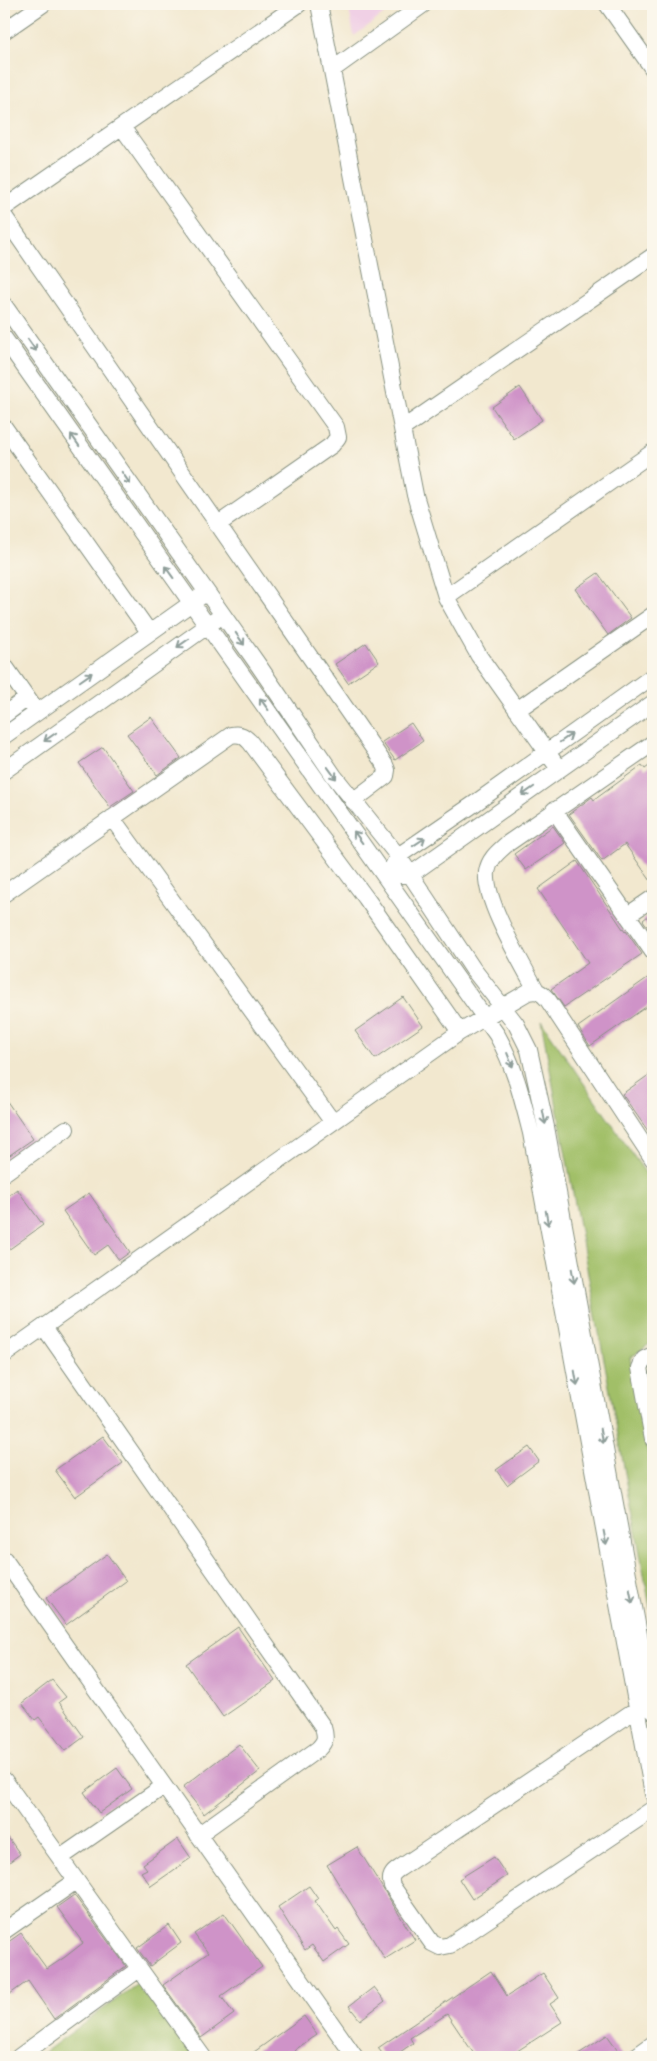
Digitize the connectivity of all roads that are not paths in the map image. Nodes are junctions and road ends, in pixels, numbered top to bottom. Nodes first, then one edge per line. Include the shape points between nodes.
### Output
1 (42, 4) edge
2 (299, 4) edge
3 (319, 4) edge
4 (424, 4) edge
5 (607, 4) edge
6 (4, 31) edge
7 (653, 69) edge
8 (332, 70) junction
9 (122, 127) junction
10 (4, 208) edge
11 (4, 216) edge
12 (653, 256) edge
13 (4, 305) edge
14 (4, 338) edge
15 (4, 427) edge
16 (402, 429) junction
17 (653, 452) edge
18 (217, 524) junction
19 (206, 592) junction
20 (446, 597) junction
21 (191, 603) junction
22 (222, 615) junction
23 (653, 615) edge
24 (208, 626) junction
25 (149, 632) junction
26 (4, 665) edge
27 (653, 676) edge
28 (27, 698) junction
29 (653, 702) edge
30 (517, 710) junction
31 (37, 712) junction
32 (4, 715) edge
33 (4, 736) edge
34 (653, 743) edge
35 (547, 751) junction
36 (559, 769) junction
37 (4, 770) edge
38 (353, 800) junction
39 (554, 810) junction
40 (112, 818) junction
41 (398, 856) junction
42 (410, 875) junction
43 (386, 876) junction
44 (4, 894) edge
45 (653, 898) edge
46 (628, 915) junction
47 (653, 952) edge
48 (536, 990) junction
49 (503, 1007) junction
50 (485, 1019) junction
51 (460, 1032) junction
52 (332, 1121) junction
53 (66, 1129) dead end
54 (653, 1159) edge
55 (4, 1174) edge
56 (44, 1327) junction
57 (4, 1355) edge
58 (653, 1355) edge
59 (653, 1439) edge
60 (4, 1559) edge
61 (636, 1709) junction
62 (653, 1711) edge
63 (164, 1786) junction
64 (7, 1791) edge
65 (653, 1794) edge
66 (653, 1809) edge
67 (198, 1835) junction
68 (60, 1858) junction
69 (76, 1881) junction
70 (4, 1931) edge
71 (139, 1969) junction
72 (653, 2044) edge
73 (19, 2057) edge
74 (203, 2057) edge
75 (355, 2057) edge
76 (634, 2057) edge

1 - 6 street
2 - 9 street
3 - 8 street
4 - 8 street
5 - 7 street
8 - 16 street
9 - 10 street
9 - 18 street via 336,427 338,437 332,445
11 - 18 street
12 - 16 street
13 -> 19 street
21 -> 14 street
15 - 25 street
16 - 20 street via 415,495
17 - 20 street
18 - 38 street via 385,765 386,776
19 - 21 street
19 - 22 street
20 - 30 street via 479,656
21 - 24 street
21 - 25 street
22 - 24 street
22 -> 38 street
23 - 30 street
24 -> 37 street
43 -> 24 street
31 -> 25 street
26 - 28 street
35 -> 27 street
28 - 31 street
28 - 32 street
29 - 36 street
30 - 35 street
31 - 33 street
34 - 39 street
35 - 36 street
41 -> 35 street
36 -> 42 street
38 - 41 street
39 - 46 street
39 - 48 street via 506,844 492,858 487,873 489,890 501,923
40 - 44 street
40 - 51 street via 231,735 244,736 366,898
40 - 52 street
41 - 42 street
41 - 43 street
42 - 43 street
42 - 49 street via 473,969
43 - 50 street
45 - 46 street
46 - 47 street
48 - 49 street
48 - 54 street via 548,1000
49 - 50 street
49 -> 62 street via 529,1050 536,1078
50 - 51 street
50 -> 61 street via 510,1058 530,1133
51 - 52 street
52 - 56 street
53 - 55 street
56 - 57 street
56 - 67 street via 323,1727 326,1736 318,1749
58 - 59 street via 644,1360 640,1368
60 - 63 street
61 - 65 street
61 - 66 street via 400,1868 390,1880 432,1942 440,1947 450,1945
63 - 67 street
63 - 68 street
64 - 68 street
67 - 75 street
68 - 69 street
69 - 70 street
69 - 71 street
71 - 73 street
71 - 74 street
72 - 76 street

